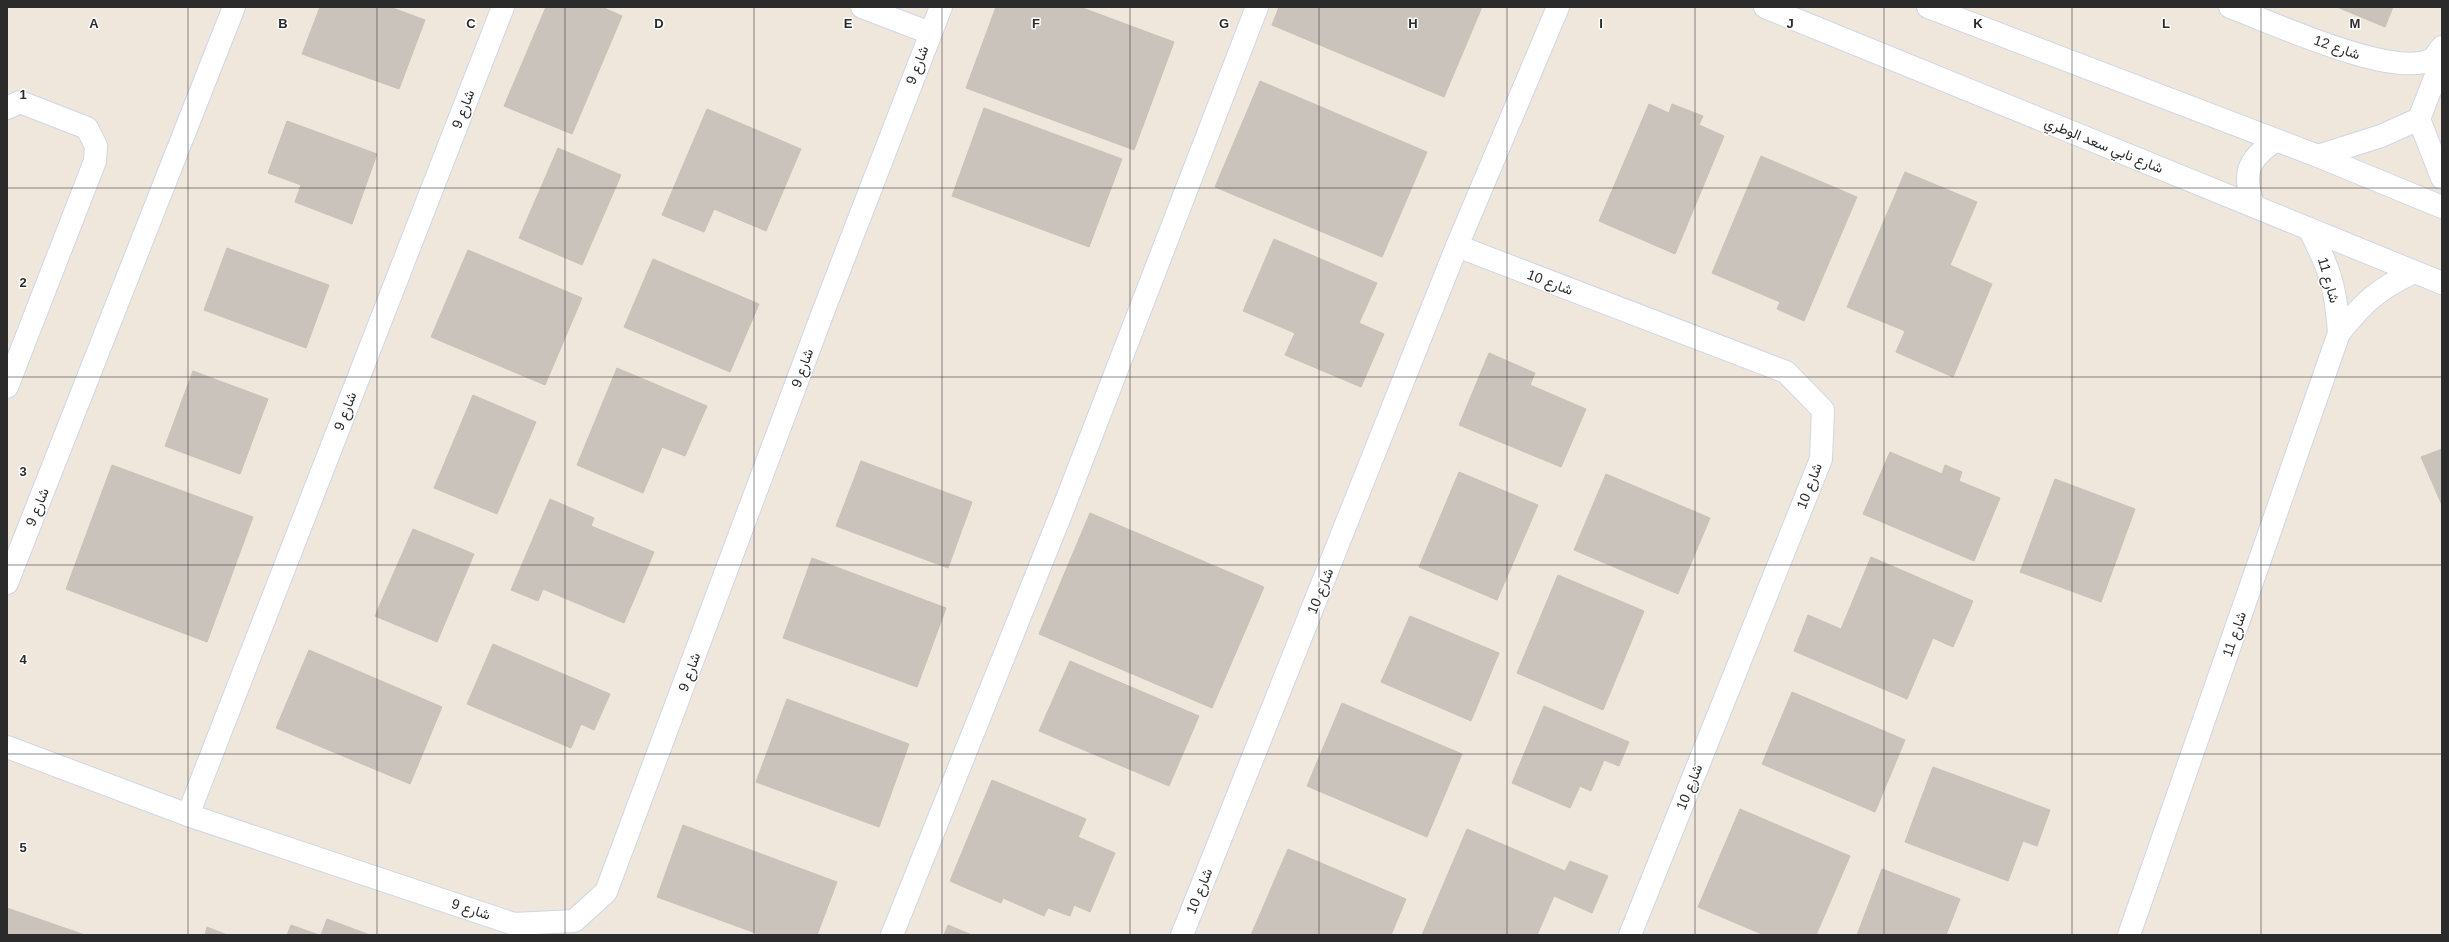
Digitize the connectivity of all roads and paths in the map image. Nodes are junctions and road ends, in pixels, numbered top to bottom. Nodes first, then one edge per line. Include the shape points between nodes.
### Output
1 (234, 7) edge
2 (503, 7) edge
3 (862, 7) edge
4 (941, 7) edge
5 (1257, 7) edge
6 (1558, 7) edge
7 (1765, 7) edge
8 (1928, 7) edge
9 (2230, 7) edge
10 (930, 33) junction
11 (2442, 47) edge
12 (2442, 60) edge
13 (7, 108) edge
14 (2419, 119) junction
15 (2275, 141) junction
16 (2318, 156) junction
17 (2442, 178) edge
18 (2254, 206) junction
19 (2442, 207) edge
20 (2309, 229) junction
21 (1457, 246) junction
22 (2414, 272) junction
23 (2442, 283) edge
24 (2339, 333) junction
25 (7, 387) edge
26 (7, 583) edge
27 (7, 747) edge
28 (188, 815) junction
29 (892, 935) edge
30 (1182, 935) edge
31 (1630, 935) edge
32 (2129, 935) edge

1 - 26 street, شارع 9
2 - 28 street, شارع 9
3 - 10 street, شارع 9
4 - 10 street, شارع 9
5 - 29 street via 1063,509
6 - 21 street, شارع 10
7 - 18 street, شارع نابي سعد الوطري
8 - 15 street
9 - 11 street, شارع 12 via 2345,50 2388,63 2414,64 2433,59
10 - 28 street, شارع 9 via 606,892 574,921 514,924
12 - 14 street
13 - 25 street via 20,102 87,128 96,146 95,161
14 - 16 street via 2381,136
14 - 17 street
15 - 16 street
15 - 18 street via 2259,152 2249,168 2247,188
16 - 19 street
18 - 20 street, شارع نابي سعد الوطري
20 - 22 street, شارع نابي سعد الوطري
20 - 24 street, شارع 11 via 2326,261 2337,296
21 - 30 street, شارع 10
21 - 31 street, شارع 10 via 1786,372 1823,410 1820,459
22 - 23 street, شارع نابي سعد الوطري
22 - 24 street, شارع 11 via 2384,286 2360,307
24 - 32 street, شارع 11
27 - 28 street, شارع 9

